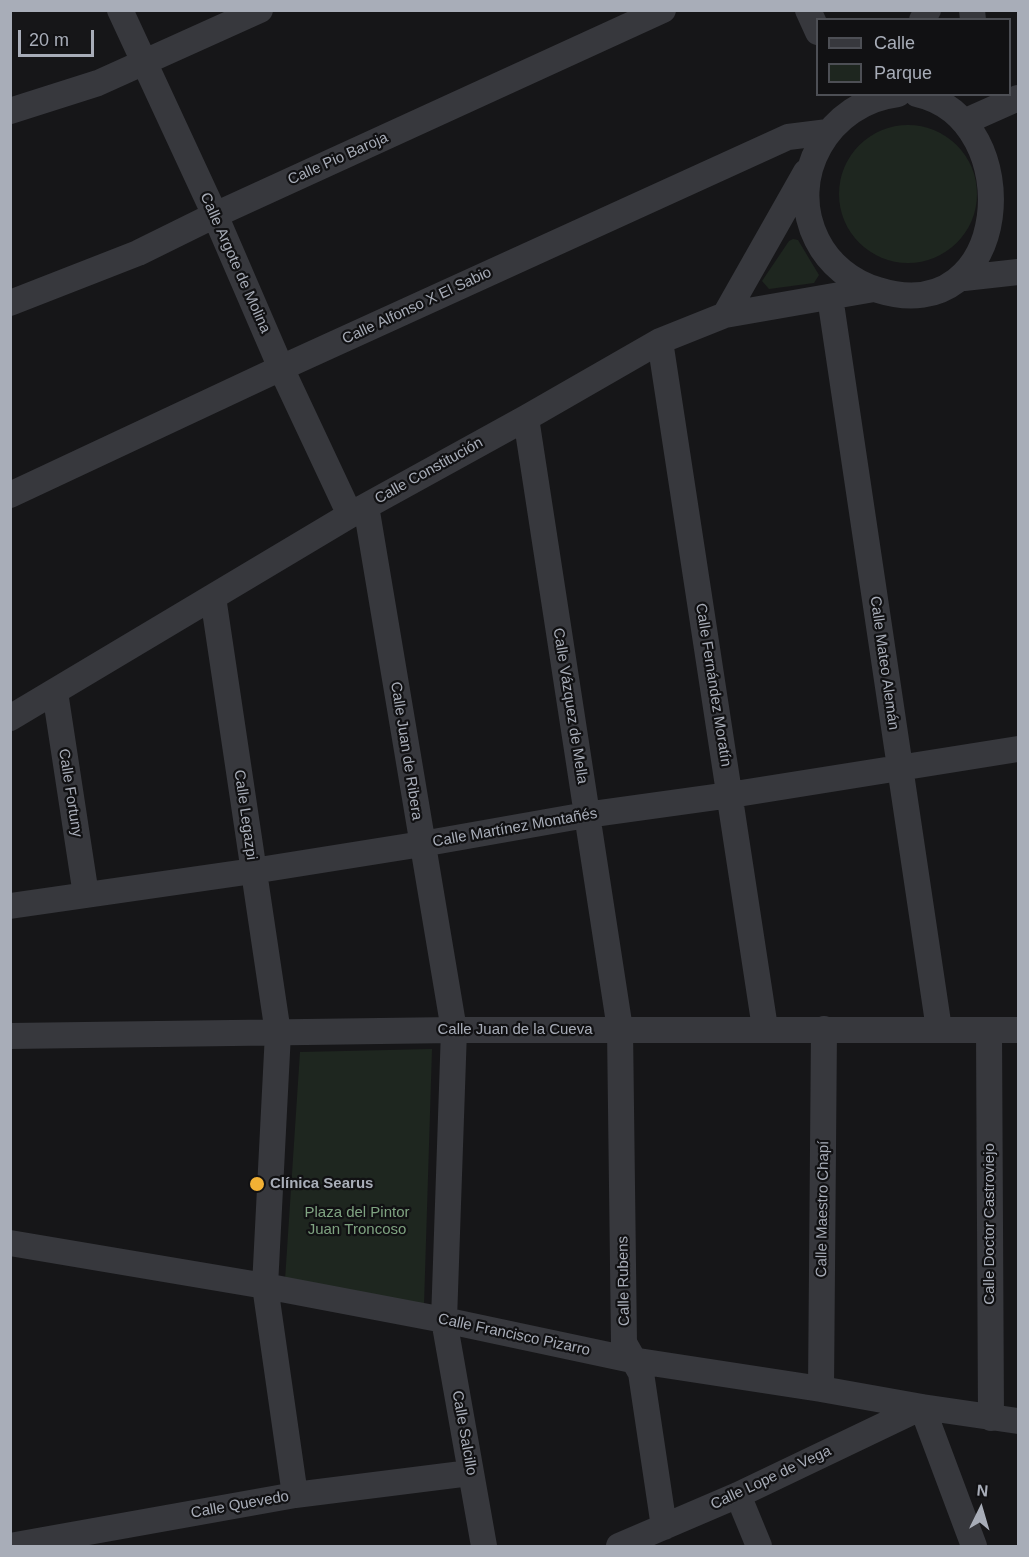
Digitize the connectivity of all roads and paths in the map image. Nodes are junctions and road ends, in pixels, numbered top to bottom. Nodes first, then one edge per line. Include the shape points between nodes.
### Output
1 (120, 10) edge
2 (260, 10) edge
3 (663, 10) edge
4 (808, 10) edge
5 (816, 28) edge
6 (144, 63) junction
7 (887, 96) edge
8 (924, 96) edge
9 (1018, 99) edge
10 (858, 101) edge
11 (971, 109) edge
12 (10, 111) edge
13 (828, 132) junction
14 (810, 164) junction
15 (215, 215) junction
16 (1018, 272) edge
17 (964, 278) junction
18 (874, 289) junction
19 (830, 297) junction
20 (10, 303) edge
21 (725, 315) junction
22 (660, 341) junction
23 (281, 368) junction
24 (526, 418) junction
25 (10, 495) edge
26 (358, 511) junction
27 (213, 597) junction
28 (55, 692) junction
29 (10, 718) edge
30 (1018, 749) edge
31 (899, 768) junction
32 (730, 795) junction
33 (586, 815) junction
34 (422, 844) junction
35 (253, 871) junction
36 (86, 895) junction
37 (10, 906) edge
38 (765, 1028) junction
39 (620, 1029) junction
40 (824, 1029) junction
41 (939, 1029) junction
42 (454, 1030) junction
43 (1018, 1030) edge
44 (989, 1031) junction
45 (278, 1033) junction
46 (10, 1036) edge
47 (10, 1243) edge
48 (265, 1287) junction
49 (444, 1320) junction
50 (633, 1360) junction
51 (821, 1389) junction
52 (922, 1407) junction
53 (991, 1418) junction
54 (1018, 1421) edge
55 (470, 1473) junction
56 (295, 1495) junction
57 (738, 1495) junction
58 (664, 1527) junction
59 (10, 1546) edge
60 (484, 1546) edge
61 (619, 1546) edge
62 (759, 1546) edge
63 (974, 1546) edge

1 - 6 street, Calle Argote de Molina
2 - 6 street
3 - 15 street, Calle Pio Baroja
4 - 5 street
6 - 12 street via 99,83
6 - 15 street, Calle Argote de Molina
7 - 10 street
8 - 11 street
9 - 11 street
10 - 13 street
11 - 17 street via 1001,158 1008,201 996,242
13 - 14 street
13 - 23 street, Calle Alfonso X El Sabio via 788,137
14 - 18 street via 806,202 817,240 840,270
14 - 21 street
15 - 20 street, Calle Pio Baroja via 138,252
15 - 23 street, Calle Argote de Molina
16 - 17 street
17 - 18 street via 945,288 915,295
18 - 19 street, Calle Constitución
19 - 21 street, Calle Constitución
19 - 31 street, Calle Mateo Alemán
21 - 22 street, Calle Constitución
22 - 24 street, Calle Constitución
22 - 32 street, Calle Fernández Moratín
23 - 25 street, Calle Alfonso X El Sabio
23 - 26 street, Calle Argote de Molina
24 - 26 street, Calle Constitución
24 - 33 street, Calle Vázquez de Mella
26 - 27 street, Calle Constitución
26 - 34 street, Calle Juan de Ribera
27 - 28 street, Calle Constitución
27 - 35 street, Calle Legazpi
28 - 29 street, Calle Constitución
28 - 36 street, Calle Fortuny
30 - 31 street, Calle Martínez Montañés
31 - 32 street, Calle Martínez Montañés
31 - 41 street, Calle Mateo Alemán
32 - 33 street, Calle Martínez Montañés
32 - 38 street, Calle Fernández Moratín
33 - 34 street, Calle Martínez Montañés
33 - 39 street, Calle Vázquez de Mella
34 - 35 street, Calle Martínez Montañés
34 - 42 street, Calle Juan de Ribera
35 - 36 street, Calle Martínez Montañés
35 - 45 street, Calle Legazpi
36 - 37 street, Calle Martínez Montañés
38 - 39 street, Calle Juan de la Cueva
38 - 40 street, Calle Juan de la Cueva
39 - 42 street, Calle Juan de la Cueva
39 - 50 street, Calle Rubens via 624,1342
40 - 41 street, Calle Juan de la Cueva
40 - 51 street, Calle Maestro Chapí
41 - 44 street, Calle Juan de la Cueva
42 - 45 street, Calle Juan de la Cueva
42 - 49 street, Calle Juan de Ribera
43 - 44 street, Calle Juan de la Cueva
44 - 53 street, Calle Doctor Castroviejo
45 - 46 street, Calle Juan de la Cueva
45 - 48 street, Calle Legazpi
47 - 48 street, Calle Francisco Pizarro
48 - 49 street, Calle Francisco Pizarro
48 - 56 street, Calle Legazpi
49 - 50 street, Calle Francisco Pizarro
49 - 55 street, Calle Salcillo
50 - 51 street, Calle Francisco Pizarro
50 - 58 street, Calle Rubens via 641,1373
51 - 52 street, Calle Francisco Pizarro
52 - 53 street, Calle Francisco Pizarro
52 - 57 street, Calle Lope de Vega
52 - 63 street
53 - 54 street, Calle Francisco Pizarro
55 - 56 street, Calle Quevedo
55 - 60 street, Calle Salcillo
56 - 59 street, Calle Quevedo
57 - 58 street, Calle Lope de Vega
57 - 62 street
58 - 61 street, Calle Lope de Vega

